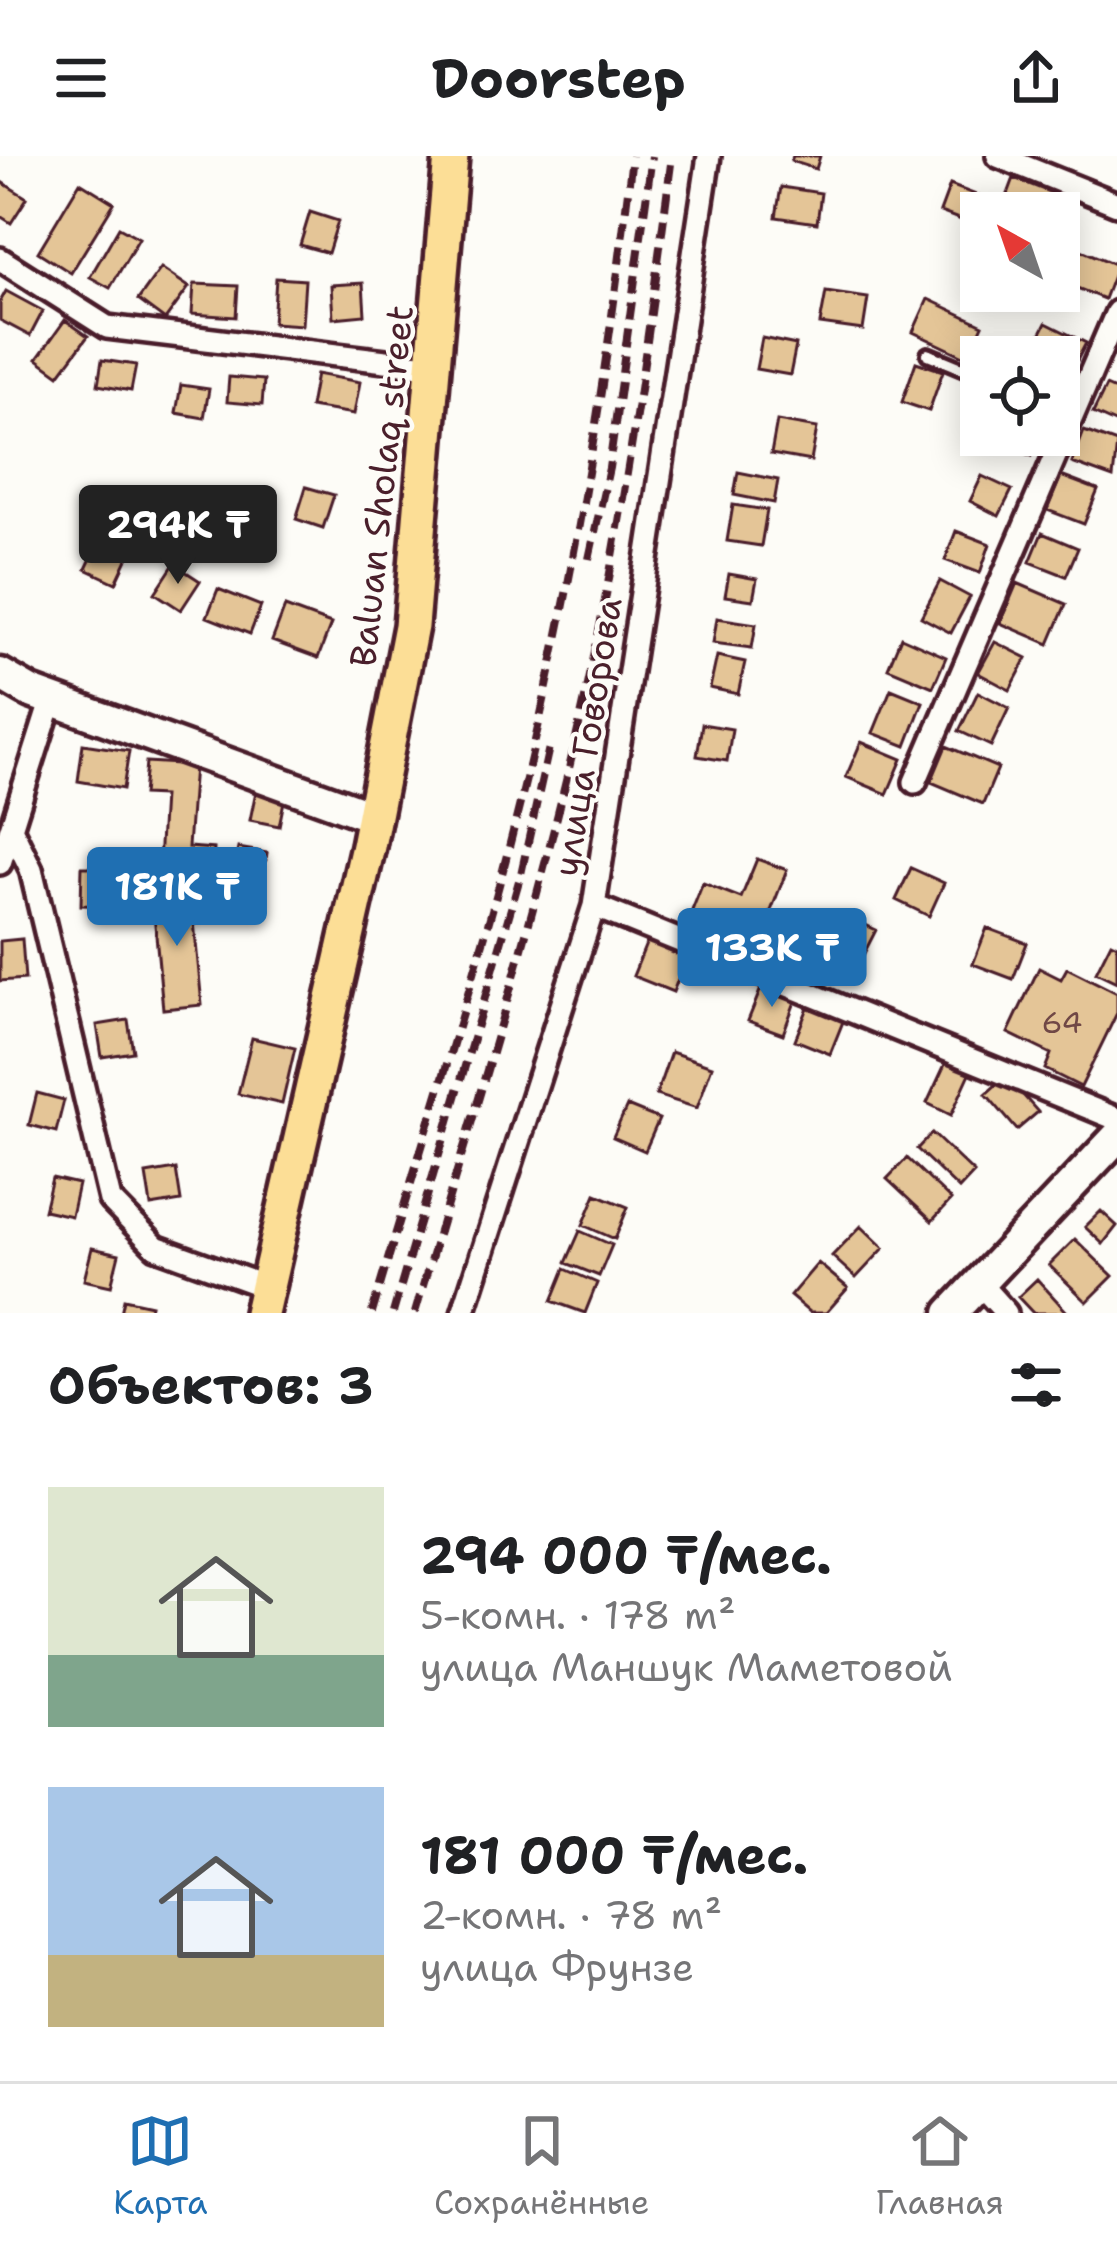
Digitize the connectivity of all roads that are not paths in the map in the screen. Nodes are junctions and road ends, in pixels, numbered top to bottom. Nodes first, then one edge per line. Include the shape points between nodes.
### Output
1 (451, 156) edge
2 (709, 156) edge
3 (998, 156) edge
4 (1117, 205) edge
5 (0, 260) edge
6 (1117, 312) edge
7 (928, 353) dead end
8 (960, 367) edge
9 (435, 368) junction
10 (1080, 384) edge
11 (1048, 456) edge
12 (0, 674) edge
13 (52, 700) junction
14 (915, 782) dead end
15 (374, 817) junction
16 (13, 830) junction
17 (0, 863) edge
18 (594, 906) junction
19 (1117, 1119) edge
20 (1117, 1137) edge
21 (979, 1283) junction
22 (265, 1300) edge
23 (463, 1313) edge
24 (951, 1313) edge
25 (1006, 1313) edge

1 - 9 main road, Baluan Sholaq street
2 - 18 street, улица Говорова
3 - 4 street
5 - 9 street via 107,327
6 - 10 street
7 - 8 lane
9 - 15 main road, Baluan Sholaq street via 411,626
11 - 14 street
12 - 13 street
13 - 15 street
13 - 16 street
15 - 22 main road, Baluan Sholaq street
16 - 17 street
16 - 22 street via 31,868 110,1200 156,1247
18 - 19 street
18 - 23 street, улица Говорова
20 - 21 street
21 - 24 street
21 - 25 street

